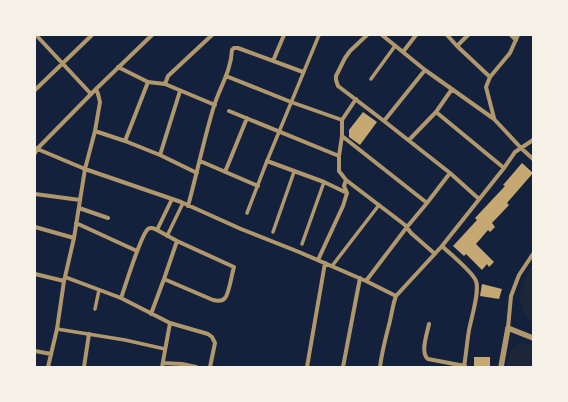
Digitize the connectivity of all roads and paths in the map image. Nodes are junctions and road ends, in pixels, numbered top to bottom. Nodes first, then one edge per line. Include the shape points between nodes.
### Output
1 (36, 35) edge
2 (92, 35) edge
3 (152, 35) edge
4 (212, 35) edge
5 (284, 35) edge
6 (319, 35) edge
7 (367, 35) edge
8 (382, 35) edge
9 (416, 35) edge
10 (447, 35) edge
11 (468, 35) edge
12 (510, 35) edge
13 (518, 35) edge
14 (516, 40) junction
15 (395, 46) junction
16 (457, 46) junction
17 (403, 52) junction
18 (273, 61) junction
19 (62, 63) junction
20 (118, 67) junction
21 (425, 70) junction
22 (303, 72) junction
23 (226, 76) junction
24 (490, 77) junction
25 (371, 79) dead end
26 (148, 82) junction
27 (165, 84) junction
28 (96, 89) junction
29 (452, 89) junction
30 (35, 90) edge
31 (180, 91) junction
32 (92, 94) junction
33 (356, 99) junction
34 (291, 102) junction
35 (215, 105) junction
36 (229, 111) dead end
37 (436, 112) junction
38 (247, 118) junction
39 (494, 118) junction
40 (342, 120) junction
41 (384, 121) junction
42 (95, 131) junction
43 (280, 132) junction
44 (342, 136) junction
45 (409, 140) junction
46 (533, 140) edge
47 (125, 141) junction
48 (521, 148) junction
49 (36, 150) edge
50 (160, 155) junction
51 (339, 156) junction
52 (533, 159) edge
53 (200, 161) junction
54 (267, 161) junction
55 (504, 168) junction
56 (85, 169) junction
57 (225, 172) junction
58 (294, 172) junction
59 (197, 173) junction
60 (450, 173) junction
61 (346, 180) junction
62 (324, 182) junction
63 (258, 186) junction
64 (347, 193) junction
65 (35, 194) edge
66 (172, 199) junction
67 (479, 199) junction
68 (80, 200) junction
69 (183, 203) junction
70 (428, 203) junction
71 (379, 205) junction
72 (188, 206) junction
73 (79, 208) junction
74 (247, 213) dead end
75 (108, 218) dead end
76 (76, 223) junction
77 (35, 226) edge
78 (407, 227) junction
79 (157, 230) junction
80 (273, 232) dead end
81 (167, 236) junction
82 (74, 238) junction
83 (177, 241) junction
84 (302, 244) dead end
85 (442, 246) junction
86 (137, 251) junction
87 (434, 254) junction
88 (533, 254) edge
89 (318, 260) junction
90 (325, 263) junction
91 (332, 266) junction
92 (35, 274) edge
93 (360, 278) junction
94 (65, 279) junction
95 (164, 279) junction
96 (366, 281) junction
97 (99, 290) junction
98 (396, 296) junction
99 (121, 298) junction
100 (94, 309) dead end
101 (151, 314) junction
102 (170, 323) junction
103 (429, 324) dead end
104 (508, 328) junction
105 (57, 329) junction
106 (89, 334) junction
107 (533, 338) edge
108 (165, 349) junction
109 (35, 351) edge
110 (51, 354) junction
111 (162, 365) edge
112 (464, 366) edge
113 (48, 367) edge
114 (84, 367) edge
115 (196, 367) edge
116 (210, 367) edge
117 (307, 367) edge
118 (343, 367) edge
119 (380, 367) edge
120 (501, 367) edge

1 - 19 street
2 - 19 street
3 - 20 street
4 - 27 street via 168,76
5 - 18 street
6 - 22 street
7 - 33 street via 350,50 336,76 338,86
8 - 15 street
9 - 17 street
10 - 16 street
11 - 16 street
12 - 14 street
13 - 14 street
14 - 24 street via 510,53
15 - 17 street
15 - 25 street
16 - 24 street
17 - 21 street
18 - 22 street
18 - 23 street via 234,48
19 - 30 street
19 - 32 street
20 - 26 street
20 - 28 street
21 - 29 street
21 - 41 street
22 - 34 street
23 - 34 street
23 - 35 street
24 - 39 street via 486,87
26 - 27 street
26 - 47 street
27 - 31 street
28 - 32 street
28 - 42 street via 100,102
29 - 37 street
29 - 39 street
31 - 35 street
31 - 50 street
32 - 49 street
33 - 40 street
33 - 41 street
34 - 40 street
34 - 43 street
35 - 53 street
36 - 38 street
37 - 45 street
37 - 55 street
38 - 43 street
38 - 57 street
39 - 48 street
40 - 44 street
41 - 45 street
42 - 47 street
42 - 56 street
43 - 51 street
43 - 54 street
44 - 51 street
44 - 70 street
45 - 60 street
46 - 48 street
47 - 50 street
48 - 52 street
48 - 55 street
49 - 56 street
50 - 59 street
51 - 61 street via 339,171
53 - 57 street
53 - 59 street
54 - 58 street
54 - 63 street
55 - 67 street
56 - 66 street
56 - 68 street
57 - 63 street
58 - 62 street
58 - 80 street
59 - 72 street
60 - 67 street
60 - 70 street
61 - 64 street via 344,186
61 - 71 street
62 - 64 street
62 - 84 street
63 - 74 street
64 - 89 street
65 - 68 street
66 - 69 street
66 - 79 street
67 - 85 street
68 - 73 street
69 - 72 street
69 - 81 street
70 - 78 street
71 - 78 street
71 - 91 street
72 - 89 street
73 - 75 street
73 - 76 street
76 - 82 street
76 - 86 street
77 - 82 street
78 - 87 street
78 - 96 street
79 - 81 street
79 - 86 street via 148,230
81 - 83 street
82 - 94 street
83 - 95 street
83 - 95 street via 234,267 226,298 216,301
85 - 87 street
85 - 112 street via 473,275 477,283
86 - 99 street
87 - 98 street
88 - 104 street via 511,296
89 - 90 street
90 - 91 street
90 - 117 street
91 - 93 street
92 - 94 street
93 - 96 street
93 - 118 street
94 - 97 street
94 - 105 street
95 - 101 street
96 - 98 street
97 - 99 street
97 - 100 street
98 - 119 street
99 - 101 street
101 - 102 street
102 - 108 street
102 - 116 street via 208,334 212,338 215,343
103 - 112 street via 424,352 426,357
104 - 107 street
104 - 120 street
105 - 106 street
105 - 110 street
106 - 108 street
106 - 114 street
108 - 111 street
109 - 110 street
110 - 113 street
111 - 115 street via 182,364

